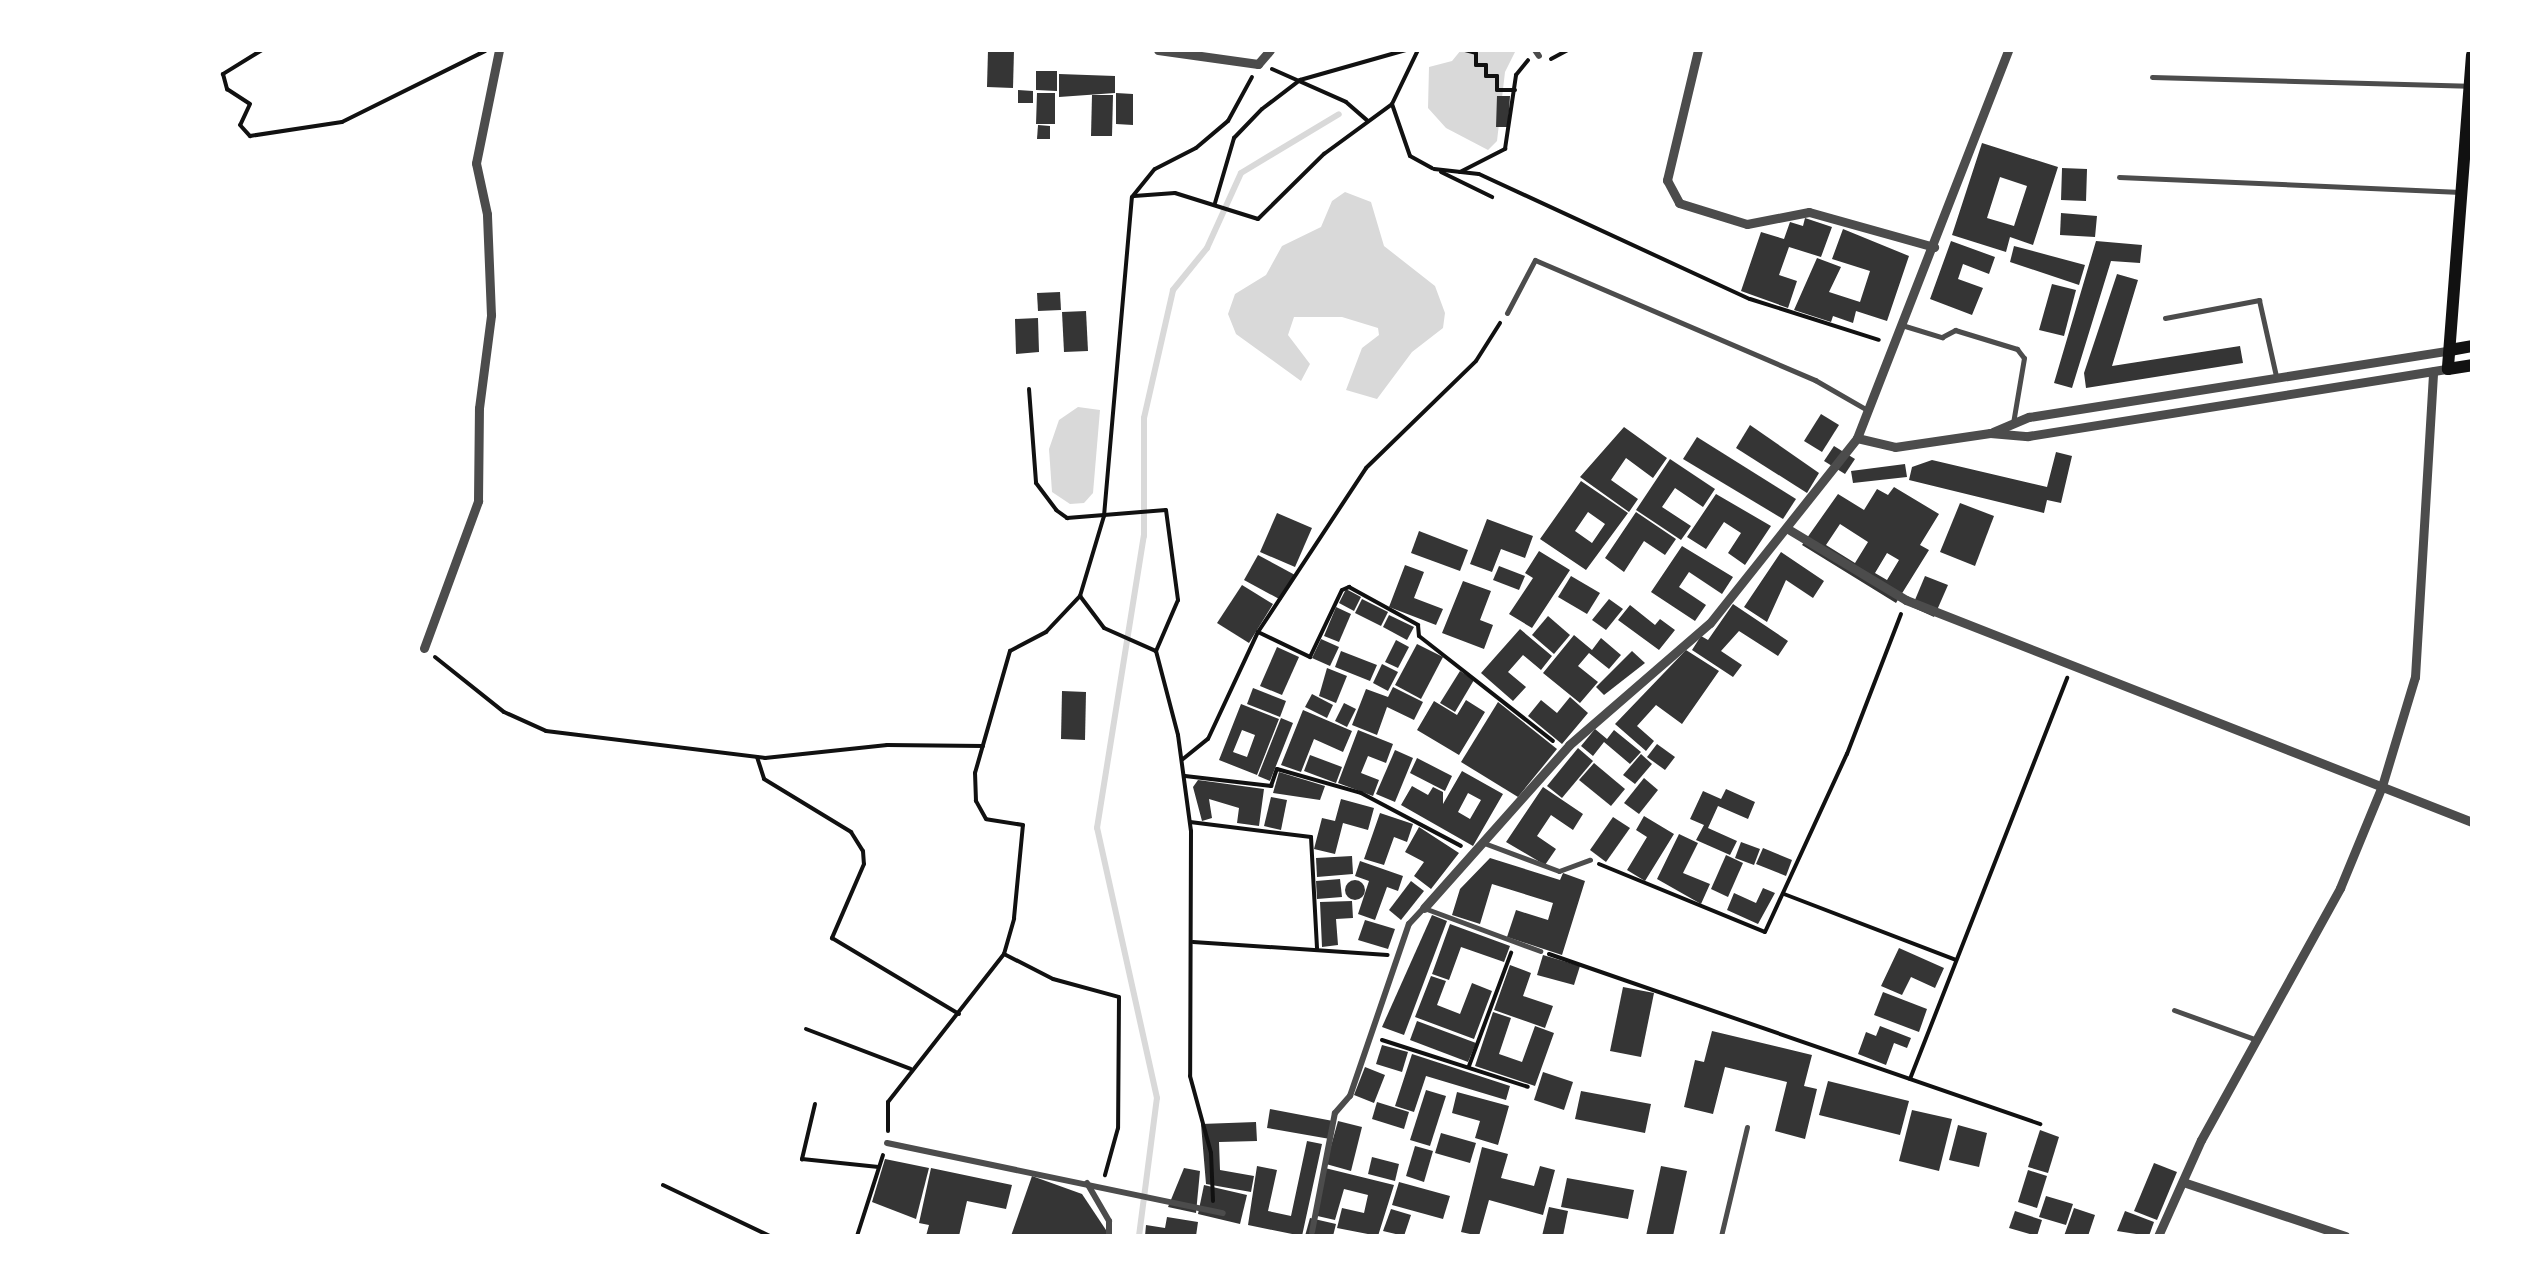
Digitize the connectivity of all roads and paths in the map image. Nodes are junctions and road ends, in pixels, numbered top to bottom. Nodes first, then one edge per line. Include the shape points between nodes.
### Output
1 (262, 50) edge
2 (488, 50) edge
3 (499, 50) edge
4 (1158, 50) edge
5 (1270, 50) edge
6 (1406, 50) edge
7 (1418, 50) edge
8 (1466, 50) edge
9 (1568, 50) edge
10 (1698, 50) edge
11 (2008, 50) edge
12 (1537, 53) edge
13 (2472, 54) edge
14 (1258, 64) junction
15 (2152, 77) dead end
16 (1300, 80) junction
17 (2468, 86) junction
18 (1515, 90) junction
19 (1392, 104) junction
20 (1367, 120) junction
21 (1434, 168) junction
22 (1460, 172) junction
23 (2119, 177) dead end
24 (2462, 192) junction
25 (1132, 196) junction
26 (1492, 197) dead end
27 (1215, 204) junction
28 (1934, 246) junction
29 (1507, 313) joint
30 (2166, 318) dead end
31 (1905, 326) junction
32 (1898, 346) junction
33 (2472, 346) edge
34 (2450, 350) junction
35 (2472, 365) edge
36 (2448, 369) junction
37 (2433, 372) junction
38 (2276, 378) junction
39 (1029, 390) dead end
40 (1870, 411) junction
41 (2013, 424) junction
42 (1990, 433) junction
43 (1856, 438) junction
44 (1107, 516) junction
45 (1788, 528) junction
46 (1080, 596) junction
47 (1906, 600) junction
48 (1258, 632) junction
49 (424, 648) joint
50 (1156, 651) junction
51 (2072, 666) junction
52 (983, 746) junction
53 (1564, 750) junction
54 (758, 757) junction
55 (1183, 759) junction
56 (1185, 776) junction
57 (2382, 786) junction
58 (1190, 822) junction
59 (2472, 822) edge
60 (1484, 844) junction
61 (1473, 854) junction
62 (1590, 860) joint
63 (1784, 894) junction
64 (1424, 908) junction
65 (1193, 942) junction
66 (1514, 944) junction
67 (1317, 949) junction
68 (1540, 951) joint
69 (1004, 954) junction
70 (1397, 957) junction
71 (1956, 960) junction
72 (2174, 1010) dead end
73 (959, 1014) junction
74 (806, 1029) dead end
75 (1368, 1035) junction
76 (2257, 1040) junction
77 (1468, 1068) junction
78 (911, 1069) junction
79 (1910, 1079) junction
80 (1528, 1087) dead end
81 (815, 1104) dead end
82 (2040, 1124) dead end
83 (1748, 1126) dead end
84 (888, 1143) junction
85 (878, 1167) junction
86 (2182, 1182) junction
87 (1087, 1183) junction
88 (663, 1186) dead end
89 (1100, 1186) junction
90 (1212, 1210) junction
91 (1223, 1213) dead end
92 (1312, 1232) dead end
93 (770, 1236) edge
94 (858, 1236) edge
95 (1110, 1236) edge
96 (1721, 1236) edge
97 (2158, 1236) edge
98 (2345, 1236) edge

1 - 2 path via 222,74 227,89 250,104 240,125 250,136 342,122
3 - 49 street via 476,163 487,214 491,315 479,408 478,501
4 - 14 street
5 - 14 street
6 - 16 path
7 - 19 path
8 - 18 path via 1476,53 1476,65 1486,65 1486,76 1497,76 1496,90
9 - 12 path via 1560,58
10 - 28 street via 1667,180 1679,203 1747,224 1809,212
11 - 28 street
12 - 18 path via 1520,68
13 - 17 main road
14 - 16 path
14 - 25 path via 1238,110 1196,148 1155,168
15 - 17 lane
16 - 20 path
16 - 27 path via 1234,138
17 - 24 main road
18 - 22 path via 1505,149
19 - 20 path
19 - 21 path via 1410,156
20 - 27 path via 1258,219
21 - 22 path
21 - 26 path
22 - 32 path via 1573,213 1635,250 1750,299
23 - 24 lane
24 - 34 main road
25 - 27 path via 1175,193
25 - 44 path
28 - 31 street
29 - 40 lane via 1534,260 1816,380
29 - 48 path via 1476,360 1366,468
30 - 38 lane via 2259,300
31 - 32 street
31 - 41 lane via 1942,337 1955,330 2016,348 2024,358
32 - 40 street
33 - 34 main road
34 - 36 main road
34 - 38 street
35 - 36 main road
36 - 37 street
37 - 42 street via 2028,436
37 - 57 street via 2414,678
38 - 41 street
39 - 44 path via 1036,482 1045,499 1067,518
40 - 43 street
41 - 42 street
42 - 43 street via 1895,447
43 - 45 street
44 - 46 path
44 - 50 path via 1162,510 1178,600
45 - 47 street
45 - 53 street via 1710,624
46 - 50 path via 1104,628
46 - 52 path via 1046,632 1010,651
47 - 51 street
47 - 63 path
48 - 53 path via 1310,657 1349,587 1418,625 1419,636
48 - 55 path via 1208,739
49 - 54 path via 504,712 546,732
50 - 55 path
51 - 57 street
51 - 71 path
52 - 54 path via 918,744
52 - 69 path via 976,802 986,818 1023,825
53 - 60 street
54 - 73 path via 764,779 851,832 863,851 864,864 832,938
55 - 56 path
56 - 58 path
56 - 61 path via 1271,786 1277,769 1390,806
57 - 59 street
57 - 76 street via 2340,888
58 - 65 path
58 - 67 path via 1310,837
60 - 61 street
60 - 62 lane via 1560,870
61 - 64 street
62 - 63 path via 1765,932
63 - 71 path
64 - 66 lane
64 - 70 street
65 - 67 path
65 - 90 path via 1190,1076 1211,1152
66 - 68 lane
66 - 77 path
67 - 70 path
68 - 79 path
69 - 73 path
69 - 89 path via 1053,980 1119,997 1118,1128
70 - 75 street
71 - 79 path
72 - 76 lane
73 - 78 path
74 - 78 path
75 - 77 path
75 - 92 street via 1350,1096 1335,1114
76 - 86 street
77 - 80 path
78 - 84 path via 888,1102
79 - 82 path
81 - 85 path via 802,1159
83 - 96 lane
84 - 85 path
84 - 87 street
85 - 94 path
86 - 97 street
86 - 98 street
87 - 89 street
87 - 95 street via 1110,1221
88 - 93 path
89 - 90 street
90 - 91 street

